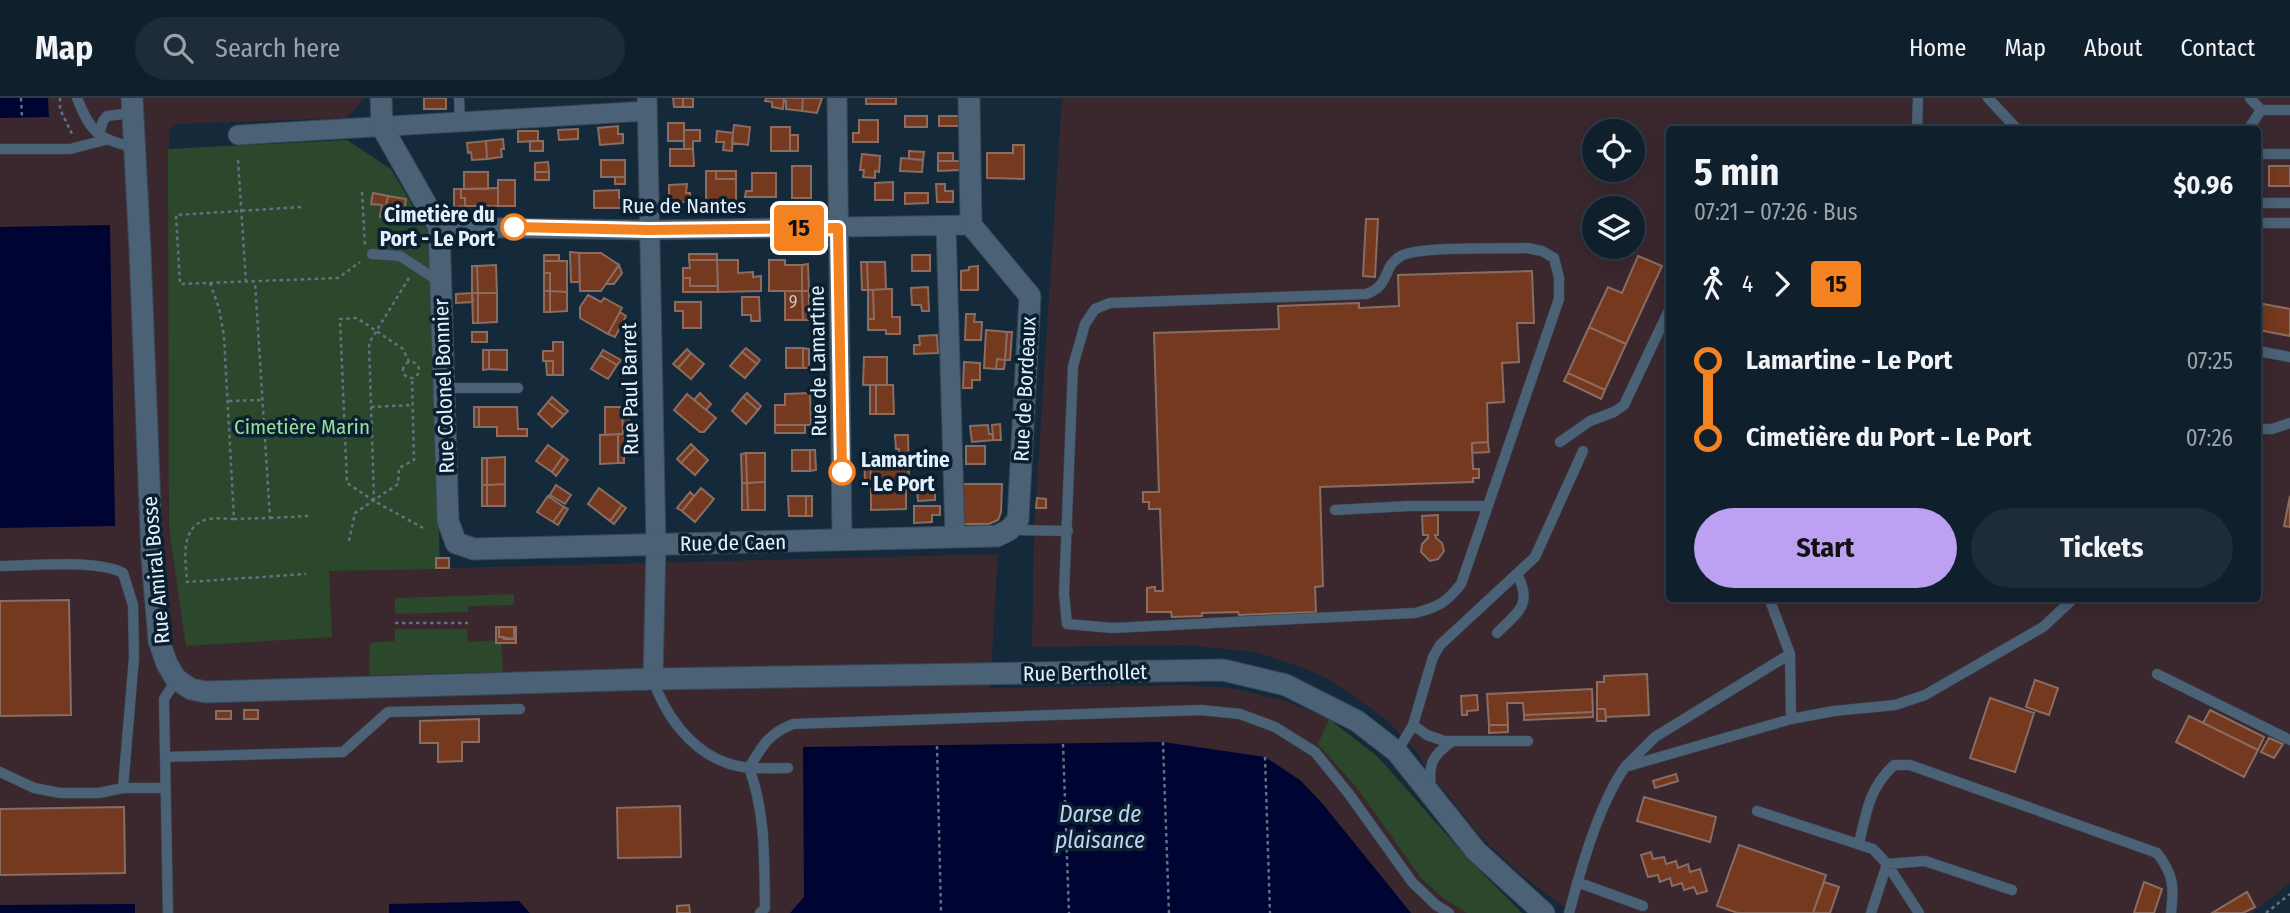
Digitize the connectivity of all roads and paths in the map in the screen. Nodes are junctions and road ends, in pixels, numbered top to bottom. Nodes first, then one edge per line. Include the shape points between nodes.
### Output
1 (21, 98) edge
2 (60, 98) edge
3 (77, 98) edge
4 (381, 98) edge
5 (459, 98) edge
6 (836, 98) edge
7 (969, 98) edge
8 (1919, 98) edge
9 (1988, 98) edge
10 (2250, 98) edge
11 (647, 104) edge
12 (132, 106) edge
13 (2261, 110) junction
14 (2290, 110) edge
15 (22, 118) dead end
16 (460, 121) junction
17 (1917, 126) edge
18 (2014, 126) edge
19 (2251, 126) edge
20 (382, 127) junction
21 (238, 135) dead end
22 (102, 137) junction
23 (79, 146) junction
24 (135, 148) junction
25 (0, 149) edge
26 (2290, 153) edge
27 (2261, 154) edge
28 (238, 160) dead end
29 (362, 192) dead end
30 (2261, 203) edge
31 (2290, 203) edge
32 (301, 207) dead end
33 (242, 211) junction
34 (2261, 223) edge
35 (2290, 223) edge
36 (971, 225) junction
37 (946, 226) junction
38 (439, 227) junction
39 (838, 228) junction
40 (649, 230) junction
41 (369, 256) junction
42 (416, 267) junction
43 (246, 282) junction
44 (255, 282) junction
45 (441, 282) junction
46 (210, 283) junction
47 (1666, 316) edge
48 (377, 330) junction
49 (2261, 352) edge
50 (2290, 357) edge
51 (409, 362) junction
52 (412, 378) junction
53 (444, 388) junction
54 (518, 388) dead end
55 (262, 400) junction
56 (229, 401) junction
57 (413, 405) junction
58 (371, 407) junction
59 (2290, 423) edge
60 (2261, 429) edge
61 (1560, 442) dead end
62 (1583, 451) dead end
63 (374, 501) junction
64 (1487, 506) junction
65 (1335, 510) dead end
66 (308, 516) dead end
67 (270, 518) junction
68 (234, 519) junction
69 (423, 528) dead end
70 (1009, 530) junction
71 (1068, 531) junction
72 (954, 537) junction
73 (842, 540) junction
74 (348, 541) dead end
75 (456, 543) joint
76 (656, 545) junction
77 (0, 565) edge
78 (306, 574) dead end
79 (1517, 574) junction
80 (1770, 602) edge
81 (2070, 602) edge
82 (395, 623) dead end
83 (468, 623) dead end
84 (1497, 633) dead end
85 (1790, 654) junction
86 (2157, 674) dead end
87 (176, 679) junction
88 (653, 679) junction
89 (520, 709) dead end
90 (1791, 719) junction
91 (1413, 725) junction
92 (2290, 740) edge
93 (1453, 741) junction
94 (1528, 741) dead end
95 (1163, 742) dead end
96 (1063, 744) dead end
97 (937, 746) dead end
98 (1397, 752) junction
99 (164, 757) junction
100 (1265, 757) dead end
101 (1625, 767) junction
102 (749, 768) junction
103 (788, 768) dead end
104 (0, 772) edge
105 (123, 788) junction
106 (165, 788) junction
107 (1432, 796) junction
108 (1757, 811) dead end
109 (1859, 845) junction
110 (1887, 864) junction
111 (1577, 883) junction
112 (2012, 890) dead end
113 (2290, 894) edge
114 (1643, 906) dead end
115 (168, 913) edge
116 (760, 913) edge
117 (941, 913) edge
118 (1069, 913) edge
119 (1169, 913) edge
120 (1270, 913) edge
121 (1449, 913) edge
122 (1544, 913) edge
123 (1569, 913) edge
124 (1871, 913) edge
125 (1919, 913) edge
126 (2171, 913) edge
127 (2266, 913) edge

1 - 15 path
2 - 23 path via 60,109
3 - 22 lane via 86,120
4 - 20 main road
5 - 16 lane
6 - 39 street, Rue de Lamartine
7 - 36 main road
8 - 17 lane
9 - 18 lane
10 - 13 lane
11 - 16 street
11 - 40 street, Rue Paul Barret
12 - 22 lane via 107,116
12 - 24 main road, Rue Amiral Bosse
13 - 14 lane
13 - 19 lane
16 - 20 street
20 - 21 street
20 - 38 main road
22 - 23 lane
22 - 24 lane
23 - 25 lane
24 - 87 main road, Rue Amiral Bosse via 152,558 159,641
26 - 27 lane
28 - 33 path
29 - 41 path
30 - 31 lane
32 - 33 path
33 - 43 path
33 - 46 path via 176,215 180,284
34 - 35 lane
36 - 37 street, Rue de Nantes
36 - 70 main road, Rue de Bordeaux via 1030,296 1018,520
37 - 39 street, Rue de Nantes
37 - 72 street
38 - 40 street, Rue de Nantes
38 - 45 main road, Rue Colonel Bonnier
39 - 40 street, Rue de Nantes
39 - 73 street, Rue de Lamartine
40 - 76 street, Rue Paul Barret
41 - 42 lane via 400,257
41 - 44 path via 338,278
42 - 45 lane
42 - 48 path
43 - 44 path
43 - 46 path
44 - 55 path
45 - 53 main road, Rue Colonel Bonnier
46 - 56 path via 224,336
47 - 61 lane via 1624,405
48 - 51 path via 403,349
48 - 58 path via 369,343
48 - 63 path via 357,318 340,319 347,483
49 - 50 lane
51 - 52 path via 404,373
51 - 52 path via 419,368
52 - 57 path
53 - 54 lane
53 - 75 main road, Rue Colonel Bonnier via 448,521
55 - 56 path
55 - 67 path
56 - 68 path
57 - 58 path
57 - 63 path via 414,460 399,468 398,484
58 - 63 path
59 - 60 lane
62 - 79 lane via 1535,557
63 - 69 path
63 - 74 path via 355,513
64 - 65 lane
64 - 71 lane via 1461,584 1450,599 1437,607 1404,614 1113,628 1067,624
64 - 71 lane via 1559,299 1554,258 1527,248 1404,254 1394,261 1377,290 1366,294 1110,303 1095,309 1085,324 1073,366
66 - 67 path
67 - 68 path
68 - 78 path via 205,520 192,529 186,544 187,582
70 - 71 lane
70 - 72 main road, Rue de Caen via 997,536
72 - 73 main road, Rue de Caen
73 - 76 main road, Rue de Caen
75 - 76 main road, Rue de Caen via 474,548
76 - 88 street, Rue Paul Barret
77 - 105 lane via 92,566 123,573 134,605 134,657
79 - 84 lane via 1525,595 1522,608
79 - 91 lane via 1440,645
80 - 85 lane
81 - 90 lane via 2043,627 1925,695 1895,705
82 - 83 path
85 - 90 lane
85 - 101 lane via 1655,737
86 - 92 lane
87 - 88 main road, Rue Berthollet via 206,692
87 - 99 lane via 164,699
88 - 98 main road, Rue Berthollet via 1223,670 1286,685 1357,721
88 - 102 lane via 659,698 701,750
89 - 99 lane via 388,712 343,752
90 - 101 lane
91 - 93 lane via 1427,735
91 - 98 lane
93 - 94 lane
93 - 107 lane via 1433,758 1429,773
95 - 119 path
96 - 118 path
97 - 117 path
98 - 107 main road, Rue Berthollet
99 - 106 lane
100 - 120 path
101 - 111 lane via 1612,786
102 - 103 lane
102 - 116 lane via 764,835 765,908
102 - 121 lane via 766,739 793,724 1201,710 1240,714 1275,727 1315,752 1412,882
104 - 105 lane via 34,788 60,793
105 - 106 lane
106 - 115 lane
107 - 122 main road, Rue Berthollet via 1476,851
108 - 109 lane
109 - 110 lane via 1873,849
109 - 126 lane via 1870,797 1881,777 1894,765 1910,765 2157,853 2169,868 2174,887
110 - 112 lane via 1925,861
110 - 124 lane
110 - 125 lane
111 - 114 lane
111 - 123 lane
113 - 127 path

